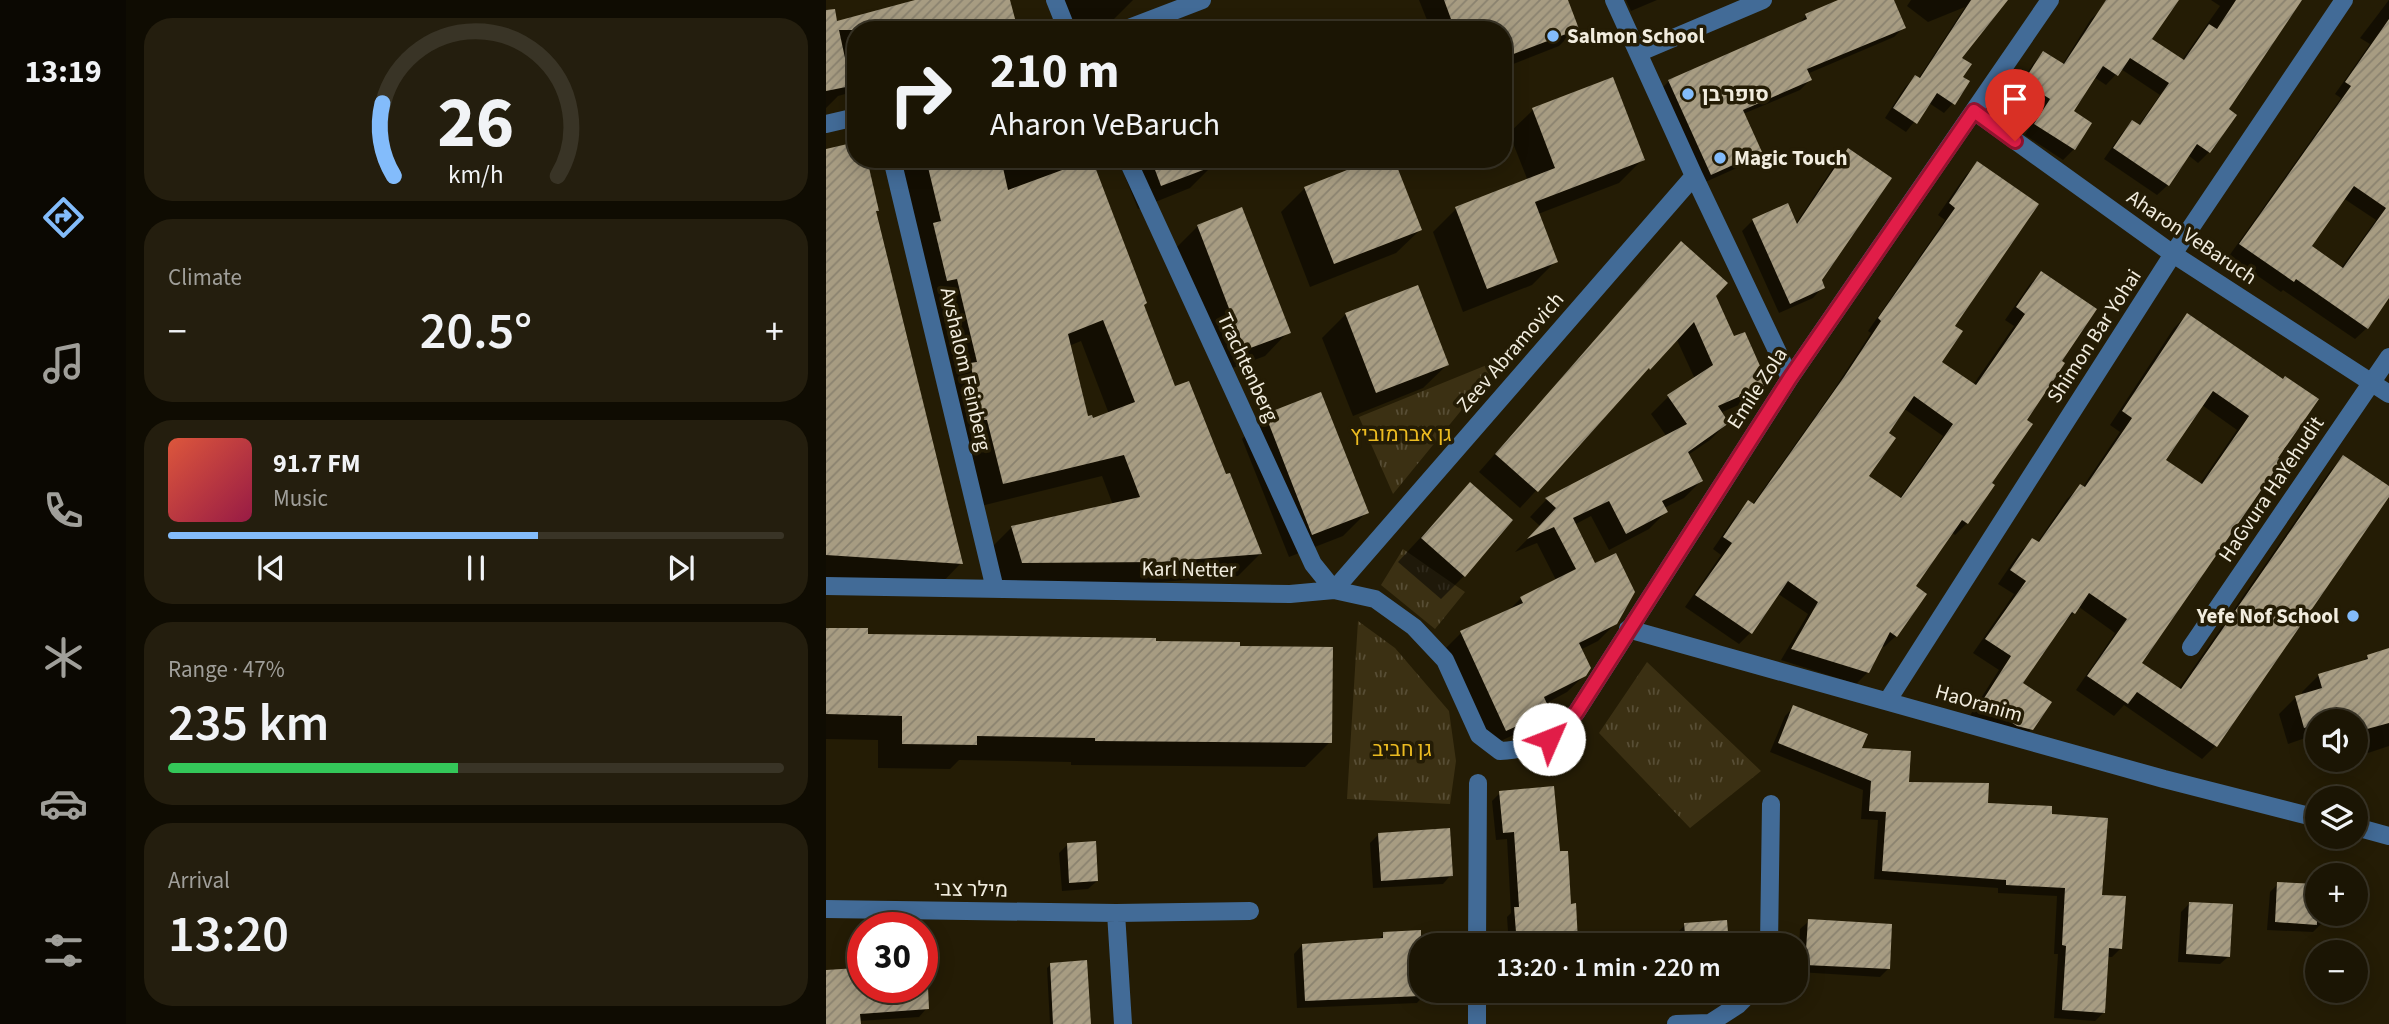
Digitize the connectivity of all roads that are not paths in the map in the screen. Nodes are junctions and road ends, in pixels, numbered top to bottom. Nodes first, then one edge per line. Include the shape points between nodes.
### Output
1 (1055, 0) edge
2 (1202, 0) edge
3 (1614, 0) edge
4 (1763, 0) edge
5 (2050, 0) edge
6 (2344, 0) edge
7 (1064, 21) edge
8 (1147, 21) edge
9 (1638, 53) junction
10 (1974, 111) junction
11 (847, 119) edge
12 (826, 124) edge
13 (894, 168) edge
14 (1131, 168) edge
15 (1694, 176) junction
16 (2173, 254) junction
17 (2389, 357) edge
18 (1790, 378) junction
19 (2371, 383) junction
20 (2389, 394) edge
21 (826, 586) edge
22 (995, 589) junction
23 (1334, 590) junction
24 (1629, 629) junction
25 (2191, 648) dead end
26 (1888, 700) junction
27 (1479, 735) joint
28 (1478, 783) dead end
29 (1771, 804) dead end
30 (2305, 815) edge
31 (2368, 830) edge
32 (2389, 836) edge
33 (826, 909) edge
34 (1250, 911) dead end
35 (1116, 914) junction
36 (1477, 933) edge
37 (1769, 933) edge
38 (1477, 1003) edge
39 (1740, 1003) edge
40 (1710, 1023) edge
41 (1122, 1024) edge
42 (1477, 1024) edge
43 (1676, 1024) edge

1 - 7 street
2 - 8 street
3 - 9 street
4 - 9 street
5 - 10 street, Emile Zola
6 - 16 street, Shimon Bar Yohai
9 - 15 street
10 - 16 street, Aharon VeBaruch
10 - 18 street, Emile Zola
11 - 12 street
13 - 22 street, Avshalom Feinberg
14 - 23 street, Trachtenberg via 1313,564
15 - 18 street
15 - 23 street, Zeev Abramovich
16 - 19 street, Aharon VeBaruch
16 - 26 street, Shimon Bar Yohai
17 - 19 street, HaGvura HaYehudit
18 - 24 street, Emile Zola
19 - 20 street, Aharon VeBaruch
19 - 25 street, HaGvura HaYehudit
21 - 22 street, Karl Netter
22 - 23 street, Karl Netter via 1290,594
23 - 27 street, Karl Netter via 1375,599 1414,626 1445,660
24 - 26 street, HaOranim
24 - 27 street, Emile Zola via 1576,713 1549,739 1523,750 1500,751
26 - 30 street, HaOranim
28 - 36 street
29 - 37 street
31 - 32 street
33 - 35 street, מילר צבי
34 - 35 street, מילר צבי
35 - 41 street
38 - 42 street
39 - 40 street
40 - 43 street

